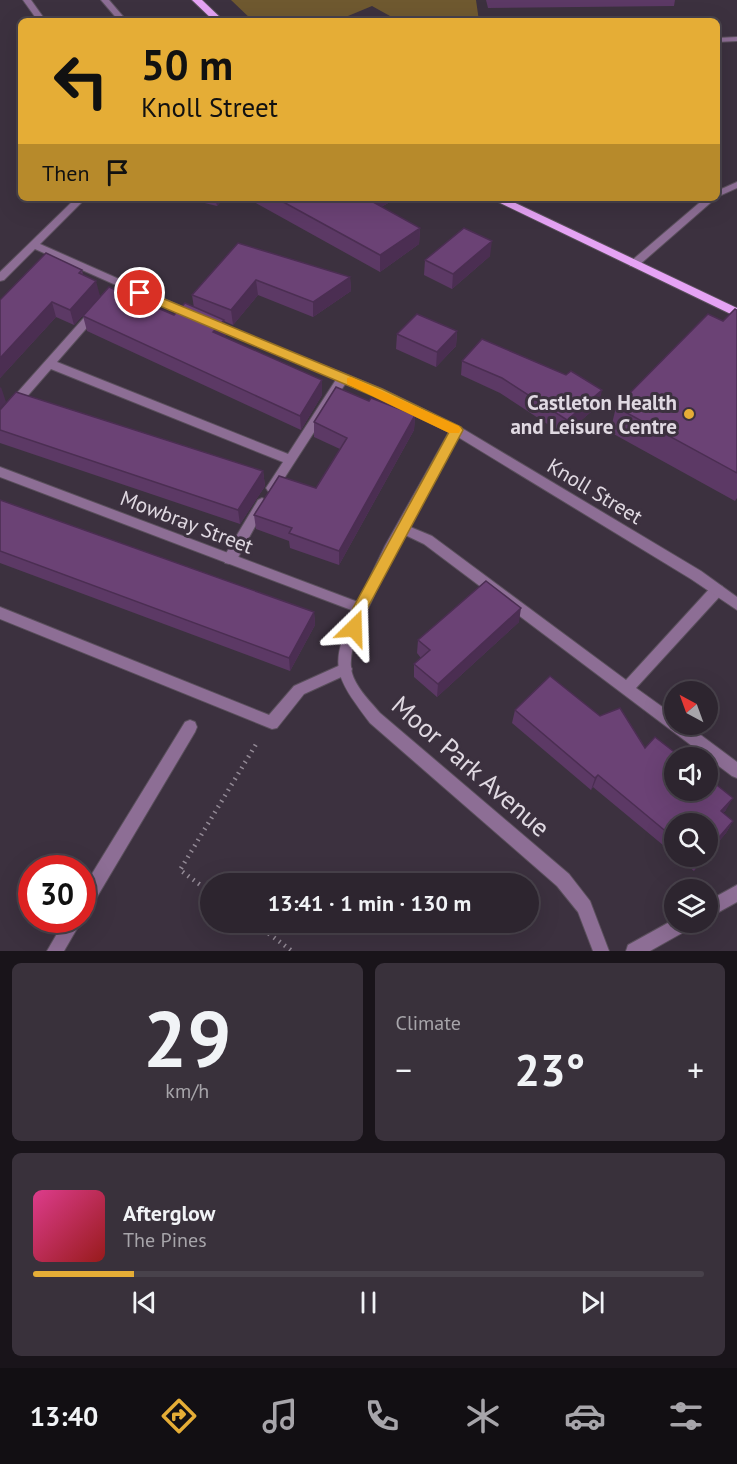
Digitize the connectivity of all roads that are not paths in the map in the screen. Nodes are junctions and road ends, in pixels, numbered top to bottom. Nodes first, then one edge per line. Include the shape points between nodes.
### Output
1 (27, 0) edge
2 (105, 0) edge
3 (197, 0) edge
4 (40, 18) edge
5 (120, 18) edge
6 (216, 18) edge
7 (737, 39) edge
8 (720, 40) edge
9 (737, 185) edge
10 (720, 193) edge
11 (78, 201) edge
12 (502, 201) edge
13 (708, 201) edge
14 (34, 245) junction
15 (634, 264) junction
16 (0, 278) edge
17 (102, 304) edge
18 (737, 313) edge
19 (50, 364) junction
20 (343, 378) junction
21 (0, 420) edge
22 (456, 430) junction
23 (290, 460) junction
24 (0, 472) edge
25 (403, 529) junction
26 (230, 559) junction
27 (717, 590) junction
28 (737, 604) edge
29 (360, 608) junction
30 (0, 613) edge
31 (345, 669) junction
32 (627, 688) junction
33 (190, 727) dead end
34 (737, 771) edge
35 (96, 883) edge
36 (737, 893) edge
37 (718, 904) edge
38 (66, 933) edge
39 (666, 933) edge
40 (56, 951) edge
41 (601, 951) edge
42 (634, 951) edge

1 - 4 street
2 - 5 street
3 - 6 main road
7 - 8 street
9 - 10 street
11 - 14 street
12 - 15 main road
13 - 15 street
14 - 16 street
14 - 20 street, Knoll Street via 117,287
15 - 18 main road
17 - 19 street
19 - 21 street
19 - 23 street
20 - 22 street, Knoll Street
20 - 23 street
22 - 25 street
22 - 27 street, Knoll Street
23 - 26 street
24 - 26 street, Mowbray Street
25 - 29 street
25 - 32 street via 428,540
26 - 29 street, Mowbray Street
27 - 28 street, Knoll Street
27 - 32 street
29 - 31 street via 347,648
30 - 31 street via 272,723 299,690
31 - 41 street, Moor Park Avenue via 351,686 375,718 563,880 584,907
32 - 34 street
33 - 35 street
36 - 37 street
38 - 40 street
39 - 42 street

